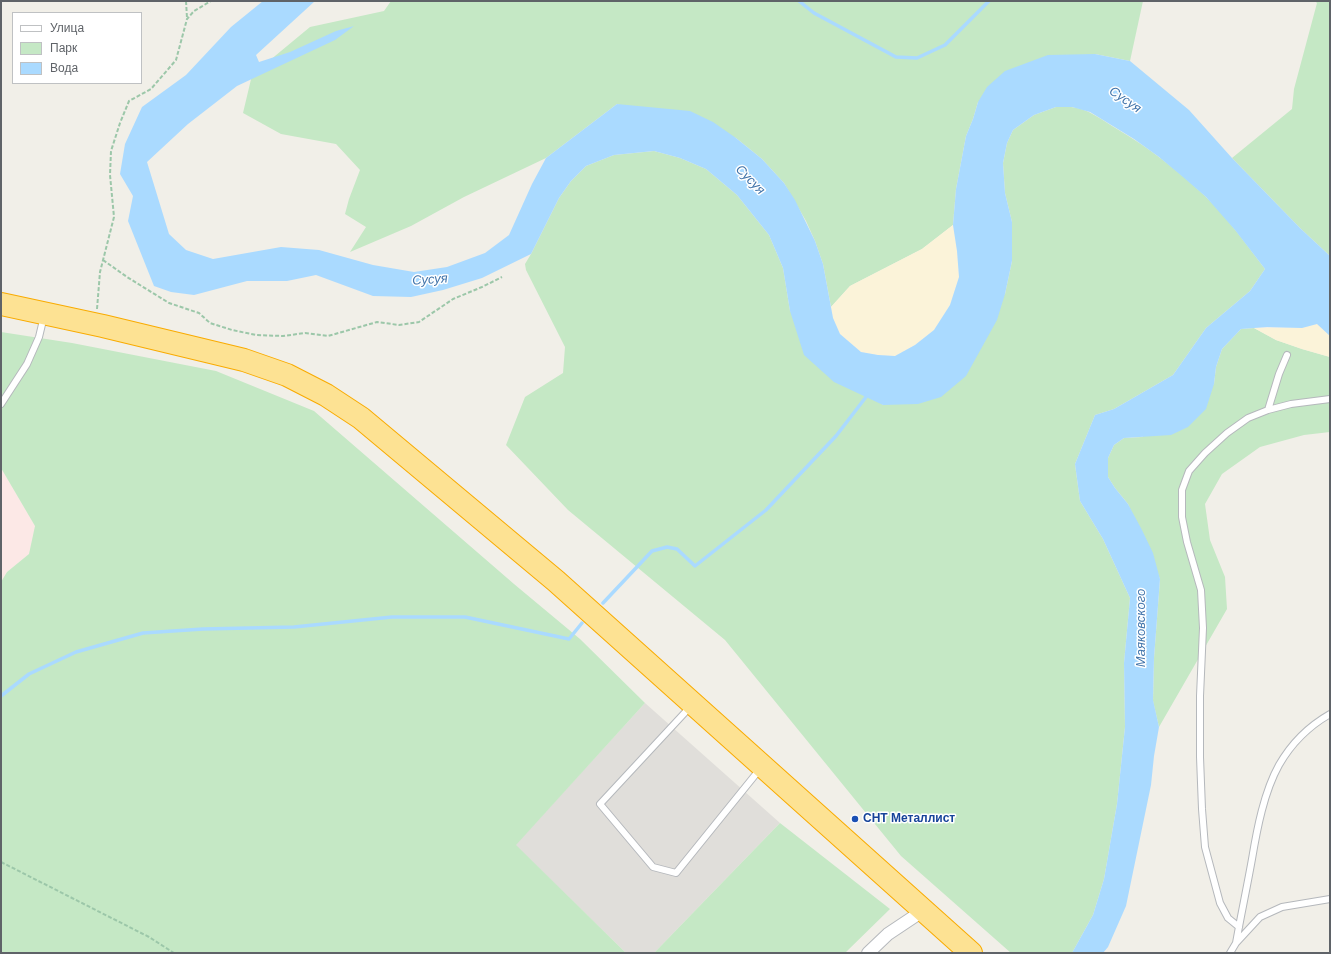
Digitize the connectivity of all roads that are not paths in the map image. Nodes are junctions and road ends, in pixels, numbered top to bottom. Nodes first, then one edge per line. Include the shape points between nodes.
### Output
1 (1, 304) edge
2 (45, 313) junction
3 (1287, 355) dead end
4 (1330, 399) edge
5 (1, 404) edge
6 (1268, 410) junction
7 (694, 704) junction
8 (1330, 714) edge
9 (763, 766) junction
10 (1330, 899) edge
11 (924, 910) junction
12 (1239, 927) junction
13 (1236, 943) junction
14 (868, 953) edge
15 (971, 953) edge
16 (1230, 953) edge

1 - 2 highway
2 - 5 lane via 39,337 26,364
2 - 7 highway via 244,360 287,375 326,395 361,418 556,581
3 - 6 lane
4 - 6 lane
6 - 12 lane via 1248,418 1205,453 1189,472 1182,490 1183,524 1200,590 1203,628 1200,757 1206,847 1220,903 1228,918
7 - 9 highway
7 - 9 lane via 600,804 653,867 676,873
8 - 12 lane via 1320,719 1297,739 1279,765 1265,798 1257,829
9 - 11 highway
10 - 13 lane via 1282,907 1260,917
11 - 14 street via 888,934
11 - 15 highway
12 - 13 lane
13 - 16 lane

